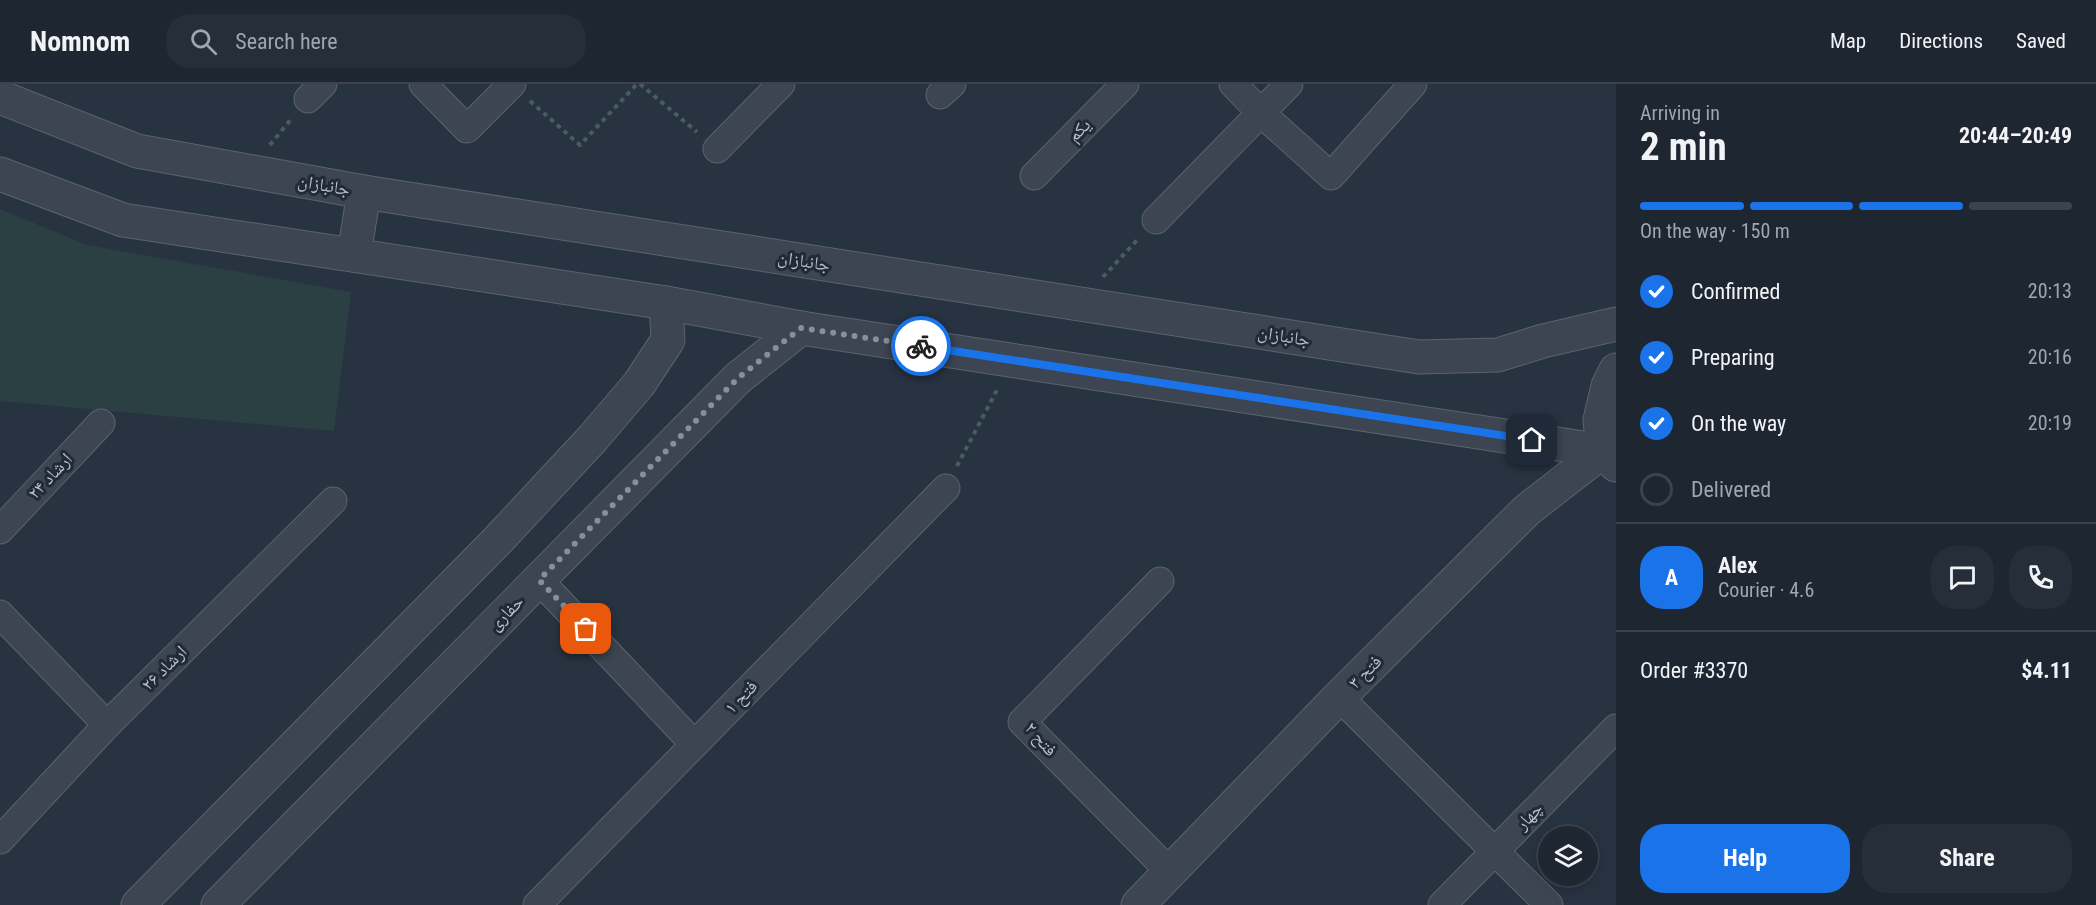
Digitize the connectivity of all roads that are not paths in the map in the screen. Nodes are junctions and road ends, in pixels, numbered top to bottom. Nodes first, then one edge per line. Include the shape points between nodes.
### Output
1 (423, 84) edge
2 (512, 84) edge
3 (781, 84) edge
4 (1125, 84) edge
5 (1233, 84) edge
6 (1289, 84) edge
7 (1413, 84) edge
8 (0, 97) edge
9 (1261, 113) junction
10 (717, 149) road end
11 (0, 174) edge
12 (1034, 176) dead end
13 (364, 192) junction
14 (1156, 220) road end
15 (354, 255) junction
16 (666, 303) junction
17 (1616, 324) edge
18 (801, 328) junction
19 (1616, 370) edge
20 (101, 423) dead end
21 (1610, 458) edge
22 (946, 488) road end
23 (333, 501) dead end
24 (0, 530) edge
25 (539, 580) junction
26 (1160, 581) dead end
27 (0, 614) edge
28 (1339, 697) junction
29 (107, 725) junction
30 (1616, 728) edge
31 (694, 744) junction
32 (0, 840) edge
33 (1495, 851) junction
34 (1170, 872) junction
35 (138, 905) edge
36 (218, 905) edge
37 (537, 905) edge
38 (1138, 905) edge
39 (1442, 905) edge
40 (1549, 905) edge

1 - 2 street via 467,129
3 - 10 street
4 - 12 street, یکم
5 - 9 street
6 - 9 street
7 - 9 street via 1331,176
8 - 13 street, جانبازان via 137,151
9 - 14 street
11 - 15 street via 123,220
13 - 15 street
13 - 17 street, جانبازان via 1419,357 1498,355
15 - 16 street
16 - 18 street
16 - 35 street via 668,340 639,384 593,438 497,541
18 - 21 street
18 - 25 street, حفاری via 738,378
19 - 21 street via 1600,420
20 - 24 street, ارشاد ۲۴
21 - 28 street, فتح ۳ via 1527,510
22 - 31 street, فتح ۱
23 - 29 street, ارشاد ۲۶
25 - 31 street
25 - 36 street, حفاری
26 - 34 street, فتح ۲ via 1022,722
27 - 29 street
28 - 33 street
28 - 34 street, فتح ۳
29 - 32 street, ارشاد ۲۶
30 - 33 street, چهار
31 - 37 street, فتح ۱
33 - 39 street, چهار
33 - 40 street
34 - 38 street, فتح ۳

